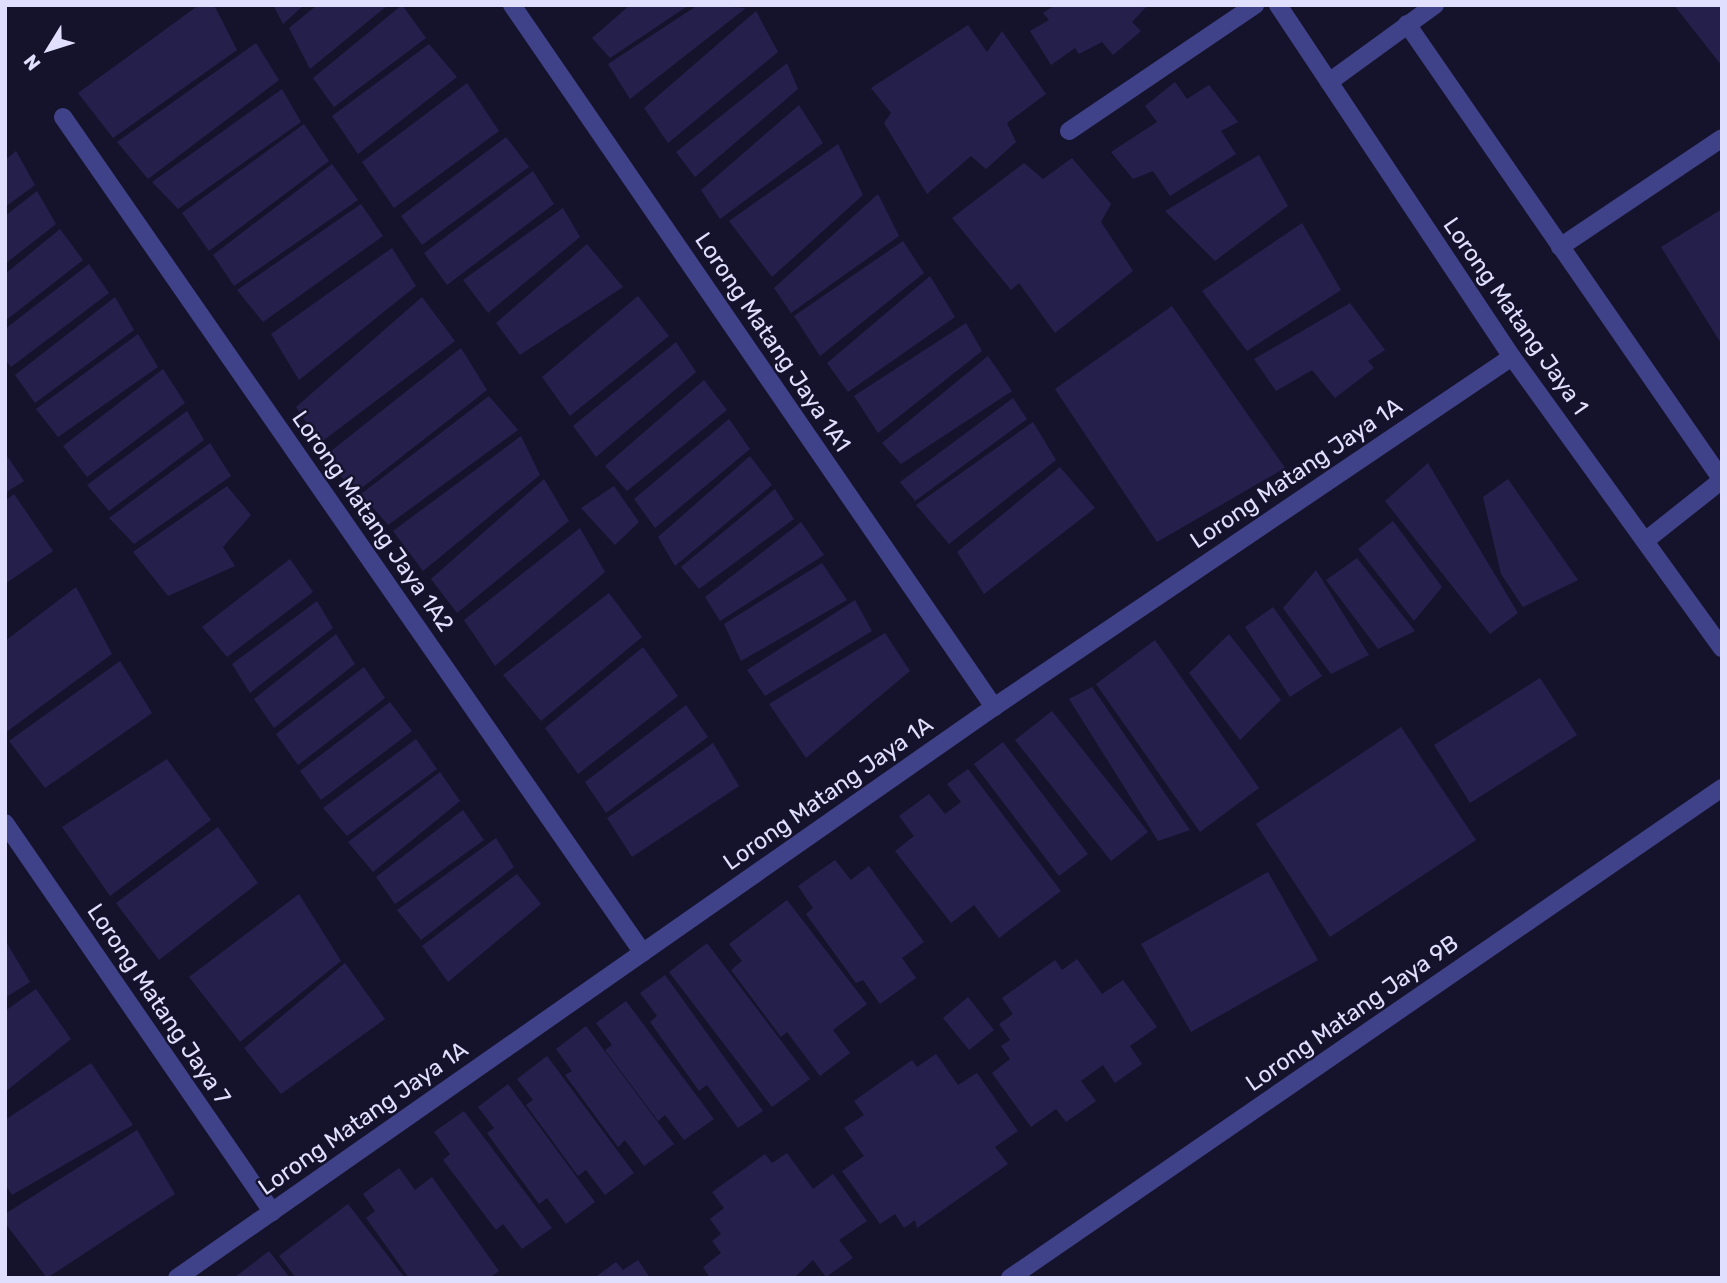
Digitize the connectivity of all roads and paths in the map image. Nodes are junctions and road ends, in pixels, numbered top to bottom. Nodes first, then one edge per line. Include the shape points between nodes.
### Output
1 (512, 5) edge
2 (1255, 5) edge
3 (1278, 5) edge
4 (1435, 5) edge
5 (1406, 24) junction
6 (1329, 82) junction
7 (63, 117) dead end
8 (1069, 131) dead end
9 (1722, 138) edge
10 (1560, 247) junction
11 (1512, 356) junction
12 (1722, 480) edge
13 (1645, 541) junction
14 (1722, 649) edge
15 (994, 707) junction
16 (1722, 789) edge
17 (5, 823) edge
18 (643, 953) junction
19 (272, 1212) junction
20 (177, 1278) edge
21 (1010, 1278) edge

1 - 15 street, Lorong Matang Jaya 1A1
2 - 8 street
3 - 6 street, Lorong Matang Jaya 1
4 - 5 street
5 - 6 street
5 - 10 street
6 - 11 street, Lorong Matang Jaya 1
7 - 18 street, Lorong Matang Jaya 1A2
9 - 10 street
10 - 12 street
11 - 13 street, Lorong Matang Jaya 1
11 - 15 street, Lorong Matang Jaya 1A
12 - 13 street
13 - 14 street, Lorong Matang Jaya 1
15 - 18 street, Lorong Matang Jaya 1A
16 - 21 street, Lorong Matang Jaya 9B
17 - 19 street, Lorong Matang Jaya 7
18 - 19 street, Lorong Matang Jaya 1A
19 - 20 street, Lorong Matang Jaya 1A

